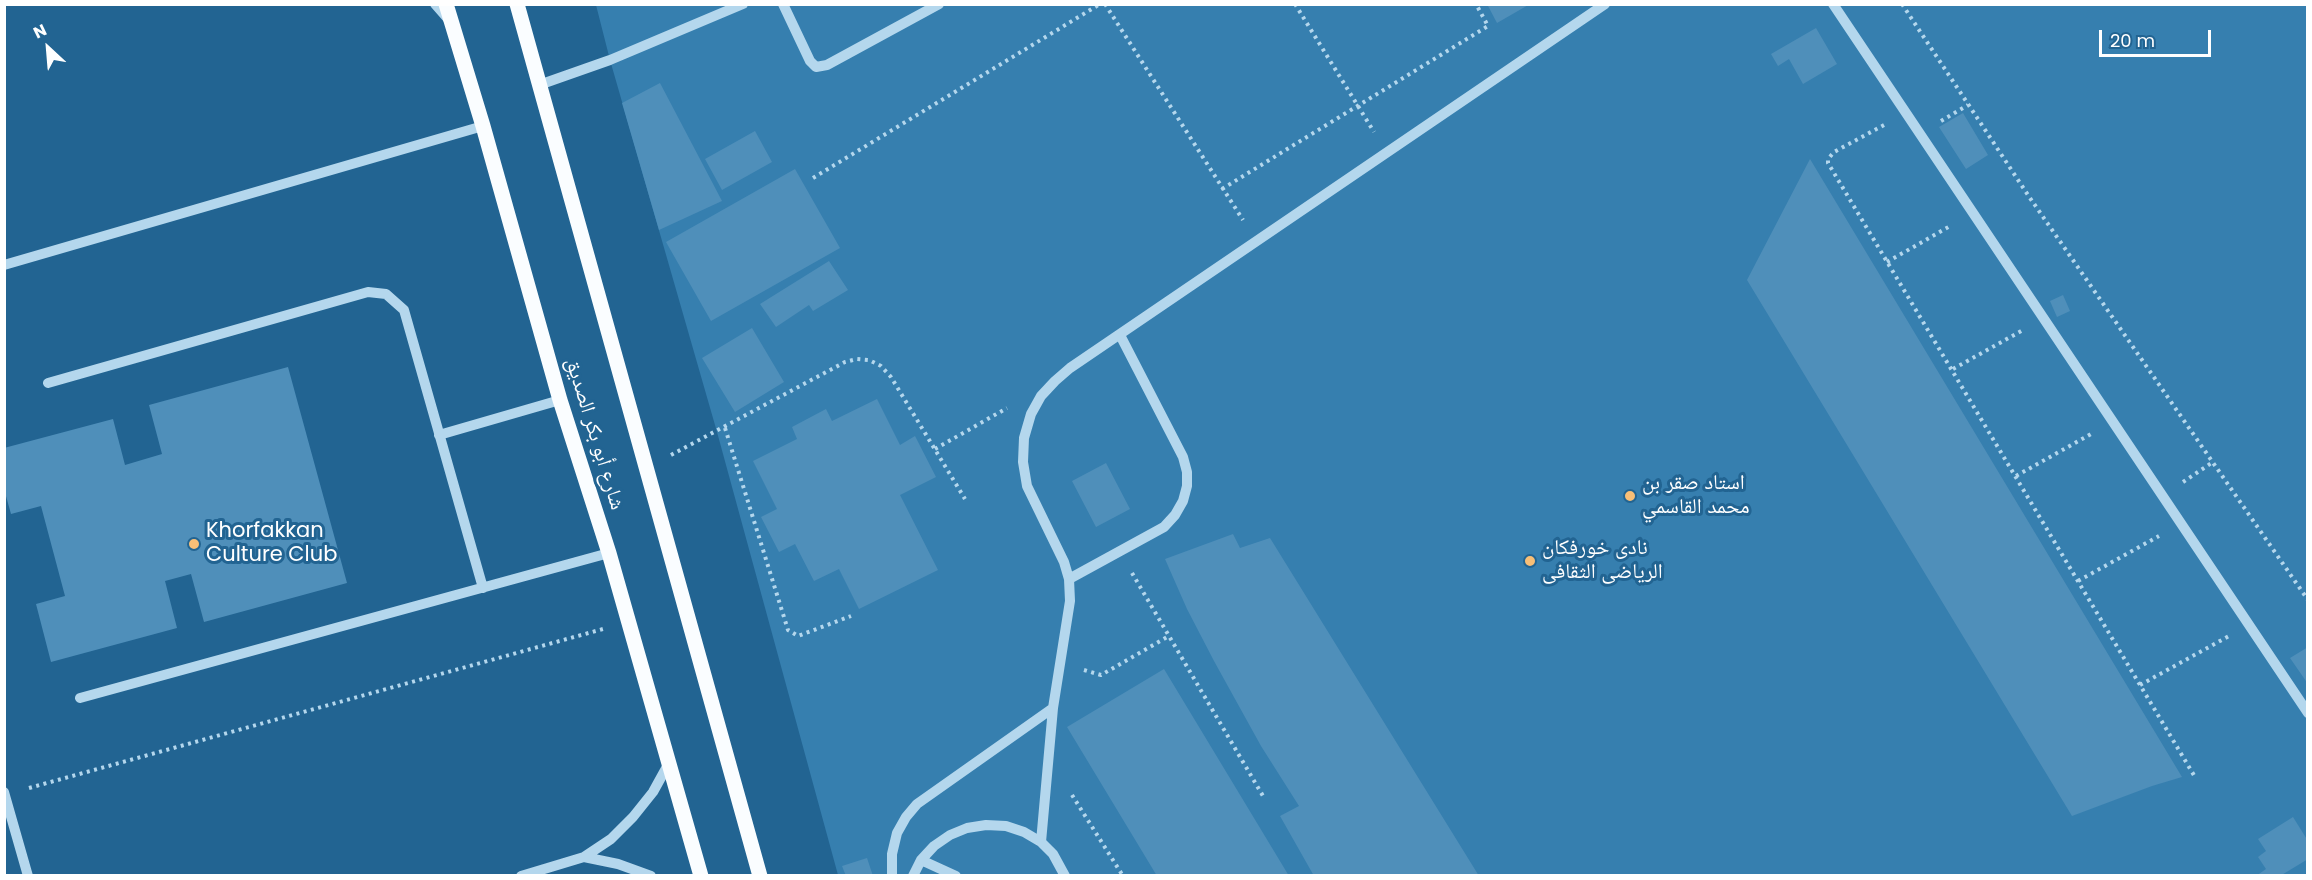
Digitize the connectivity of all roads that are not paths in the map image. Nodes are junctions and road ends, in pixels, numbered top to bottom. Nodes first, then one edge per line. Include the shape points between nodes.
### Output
1 (435, 4) edge
2 (446, 4) edge
3 (517, 4) edge
4 (783, 4) edge
5 (939, 4) edge
6 (1605, 4) edge
7 (1833, 4) edge
8 (739, 5) edge
9 (451, 22) junction
10 (538, 85) junction
11 (483, 126) junction
12 (4, 266) edge
13 (1120, 335) junction
14 (48, 383) dead end
15 (560, 400) junction
16 (439, 435) junction
17 (609, 553) junction
18 (1069, 579) junction
19 (483, 588) junction
20 (80, 698) dead end
21 (1053, 708) junction
22 (2307, 713) edge
23 (669, 763) junction
24 (5, 793) edge
25 (1041, 842) junction
26 (584, 857) junction
27 (921, 860) junction
28 (28, 876) edge
29 (521, 876) edge
30 (651, 876) edge
31 (701, 876) edge
32 (760, 876) edge
33 (892, 876) edge
34 (913, 876) edge
35 (956, 876) edge
36 (1065, 876) edge

1 - 9 street
2 - 9 main road, شارع أبو بكر الصديق
3 - 10 main road, شارع أبو بكر الصديق
4 - 5 street via 810,61 823,67
6 - 13 street
7 - 22 street
8 - 10 street via 610,60
9 - 11 main road, شارع أبو بكر الصديق
10 - 32 main road, شارع أبو بكر الصديق
11 - 12 street
11 - 15 main road, شارع أبو بكر الصديق
13 - 18 street via 1070,368 1041,396 1024,438 1027,486
13 - 18 street via 1183,457 1187,486 1183,501 1164,527
14 - 16 street via 369,292 386,294 404,310
15 - 16 street
15 - 17 main road, شارع أبو بكر الصديق
16 - 19 street
17 - 19 street
17 - 23 main road, شارع أبو بكر الصديق
18 - 21 street via 1070,601
19 - 20 street
21 - 25 street
21 - 33 street via 917,804 897,833
23 - 26 street via 633,817
23 - 31 main road, شارع أبو بكر الصديق
24 - 28 street
25 - 27 street via 1006,826 986,825 950,835
25 - 36 street
26 - 29 street
26 - 30 street
27 - 34 street
27 - 35 street

